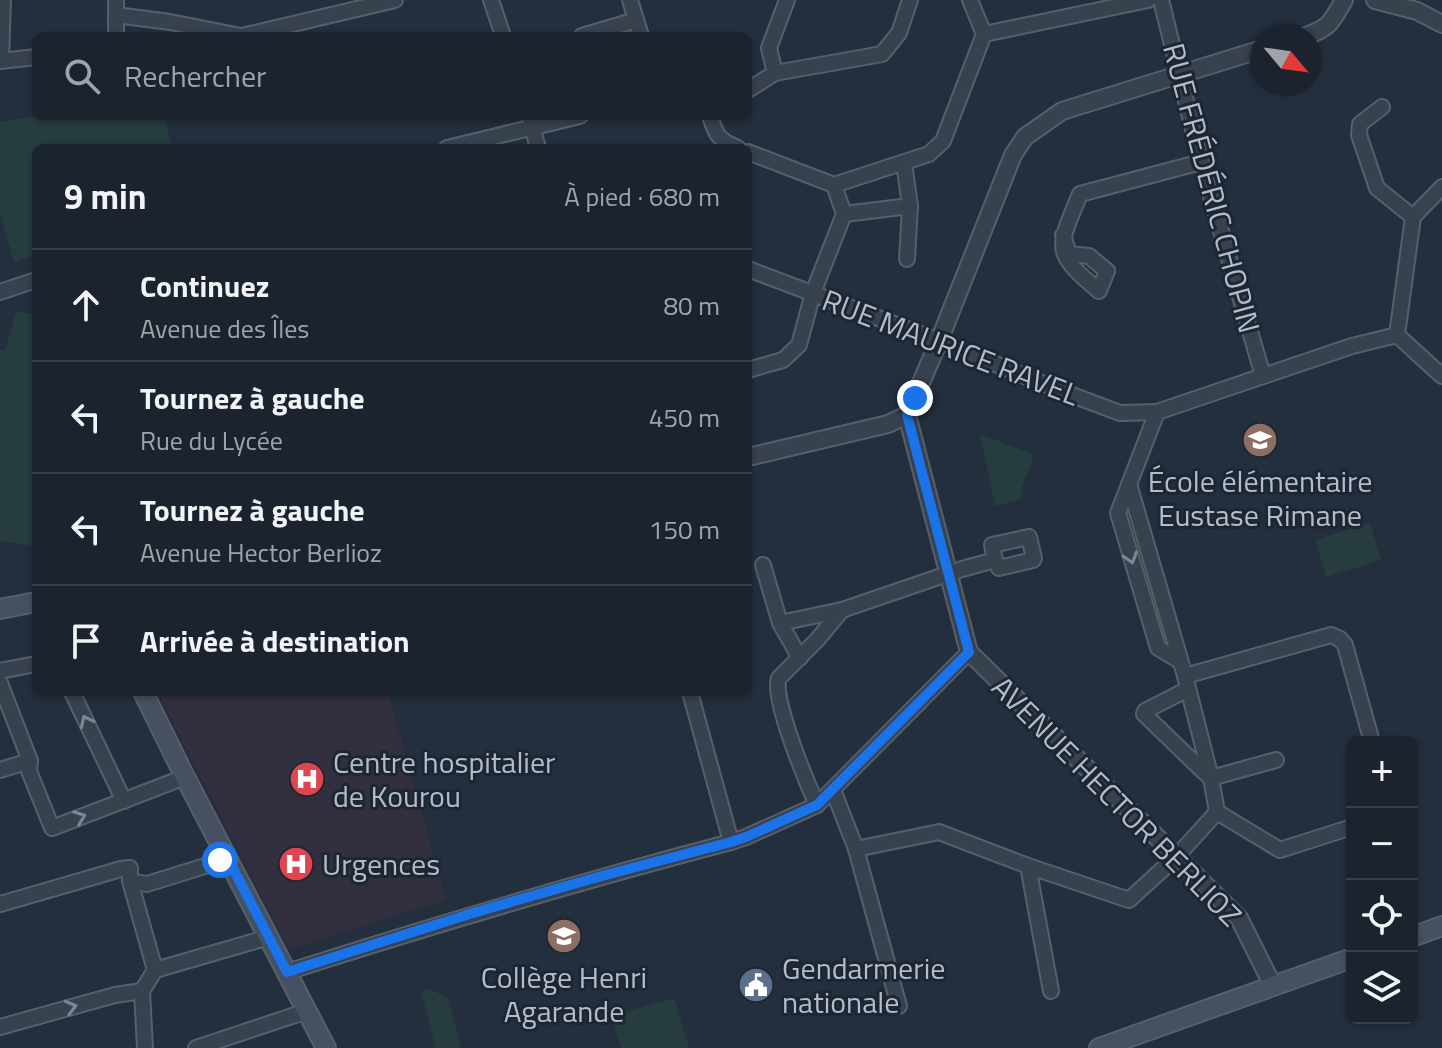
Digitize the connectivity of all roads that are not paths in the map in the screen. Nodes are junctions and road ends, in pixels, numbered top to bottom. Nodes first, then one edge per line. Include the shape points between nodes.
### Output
1 (3, 0) edge
2 (395, 0) edge
3 (491, 0) edge
4 (630, 0) edge
5 (787, 0) edge
6 (910, 0) edge
7 (970, 0) edge
8 (1148, 0) edge
9 (1161, 0) edge
10 (1344, 0) edge
11 (1375, 0) edge
12 (116, 8) edge
13 (636, 20) junction
14 (1442, 24) edge
15 (1322, 30) edge
16 (116, 32) edge
17 (221, 32) edge
18 (258, 32) edge
19 (502, 32) edge
20 (596, 32) edge
21 (640, 32) edge
22 (984, 34) junction
23 (1250, 53) edge
24 (32, 57) edge
25 (0, 61) edge
26 (775, 73) junction
27 (1181, 75) junction
28 (752, 87) edge
29 (1382, 107) dead end
30 (711, 120) edge
31 (531, 121) edge
32 (459, 144) edge
33 (537, 144) edge
34 (729, 144) edge
35 (752, 154) edge
36 (1201, 162) junction
37 (904, 163) junction
38 (834, 185) junction
39 (1442, 187) edge
40 (910, 206) junction
41 (844, 214) junction
42 (1413, 217) junction
43 (1063, 235) dead end
44 (907, 259) dead end
45 (752, 270) edge
46 (32, 281) edge
47 (0, 292) edge
48 (813, 293) junction
49 (1397, 335) junction
50 (939, 341) junction
51 (752, 369) edge
52 (1263, 376) junction
53 (1442, 376) edge
54 (1157, 412) junction
55 (907, 415) junction
56 (752, 456) edge
57 (995, 560) dead end
58 (763, 565) dead end
59 (949, 573) junction
60 (32, 603) edge
61 (0, 609) edge
62 (842, 610) junction
63 (780, 623) junction
64 (969, 652) junction
65 (800, 658) junction
66 (32, 665) edge
67 (0, 671) edge
68 (1184, 675) junction
69 (0, 683) edge
70 (74, 696) edge
71 (145, 696) edge
72 (691, 696) edge
73 (1370, 736) edge
74 (1276, 760) dead end
75 (30, 761) junction
76 (0, 770) edge
77 (185, 777) junction
78 (1211, 778) junction
79 (833, 790) junction
80 (124, 801) junction
81 (817, 805) junction
82 (1217, 812) junction
83 (1346, 829) edge
84 (731, 842) junction
85 (856, 849) junction
86 (1177, 856) junction
87 (227, 857) junction
88 (1028, 866) junction
89 (130, 881) junction
90 (0, 904) edge
91 (1442, 926) edge
92 (1418, 935) edge
93 (269, 937) junction
94 (1346, 960) edge
95 (155, 970) junction
96 (287, 972) junction
97 (1273, 986) junction
98 (142, 991) junction
99 (1051, 991) dead end
100 (899, 1006) dead end
101 (307, 1011) junction
102 (0, 1027) edge
103 (245, 1041) edge
104 (145, 1048) edge
105 (196, 1048) edge
106 (326, 1048) edge
107 (1099, 1048) edge

1 - 25 street
2 - 18 street
3 - 19 street
4 - 13 street
5 - 26 street via 769,48
6 - 26 street via 899,33 882,54
7 - 22 street
8 - 22 street
9 - 27 street, RUE FRÉDÉRIC CHOPIN
10 - 15 street
11 - 14 street
12 - 16 street
12 - 17 street
13 - 20 street
13 - 21 street
22 - 37 street via 943,141 929,154
23 - 27 street
24 - 25 street
26 - 28 street
27 - 36 street, RUE FRÉDÉRIC CHOPIN
27 - 50 street via 1062,111 1025,137 1013,155
29 - 42 street via 1360,124 1359,135 1377,188
30 - 34 street via 716,135
31 - 32 street
31 - 33 street
35 - 38 street
36 - 43 street via 1080,194
36 - 52 street, RUE FRÉDÉRIC CHOPIN
37 - 38 street
37 - 40 street
38 - 41 street
39 - 42 street
40 - 41 street
40 - 44 street
41 - 48 street
42 - 49 street
45 - 48 street, RUE MAURICE RAVEL
46 - 47 street
48 - 50 street, RUE MAURICE RAVEL
48 - 51 street via 799,345 783,360
49 - 52 street, RUE MAURICE RAVEL
49 - 53 street
50 - 54 street, RUE MAURICE RAVEL via 1120,413
50 - 55 street
52 - 54 street, RUE MAURICE RAVEL
54 - 68 street via 1129,484
55 - 56 street
55 - 59 street, AVENUE HECTOR BERLIOZ
57 - 59 street
58 - 63 street
59 - 62 street
59 - 64 street, AVENUE HECTOR BERLIOZ
60 - 61 main road
62 - 63 street
62 - 65 street
63 - 65 street
64 - 79 street
64 - 86 street, AVENUE HECTOR BERLIOZ
65 - 81 street via 776,685
66 - 67 street
68 - 73 street via 1331,635 1345,645
68 - 78 street
68 - 78 street via 1144,714
69 - 75 street
80 -> 70 street
71 - 77 main road
72 - 84 street
74 - 78 street
75 - 76 street
75 -> 80 street via 29,771 52,828
77 - 80 street
77 - 87 main road
78 - 82 street
79 - 81 street
79 - 85 street
81 - 84 street
82 - 83 street via 1280,850
82 - 86 street
84 - 96 street via 476,912
85 - 88 street via 939,832
85 - 100 street
86 - 88 street via 1126,900
86 - 97 street, AVENUE HECTOR BERLIOZ via 1239,918
87 - 89 street via 147,884
87 - 93 main road
88 - 99 street
89 - 90 street via 130,868 121,869
89 - 95 street
91 - 92 main road
93 - 95 street
93 - 96 main road
94 - 97 main road
95 - 98 street
96 - 101 main road
97 - 107 main road
102 -> 98 street
98 - 104 street
101 - 103 street
101 - 106 main road
103 - 105 street

